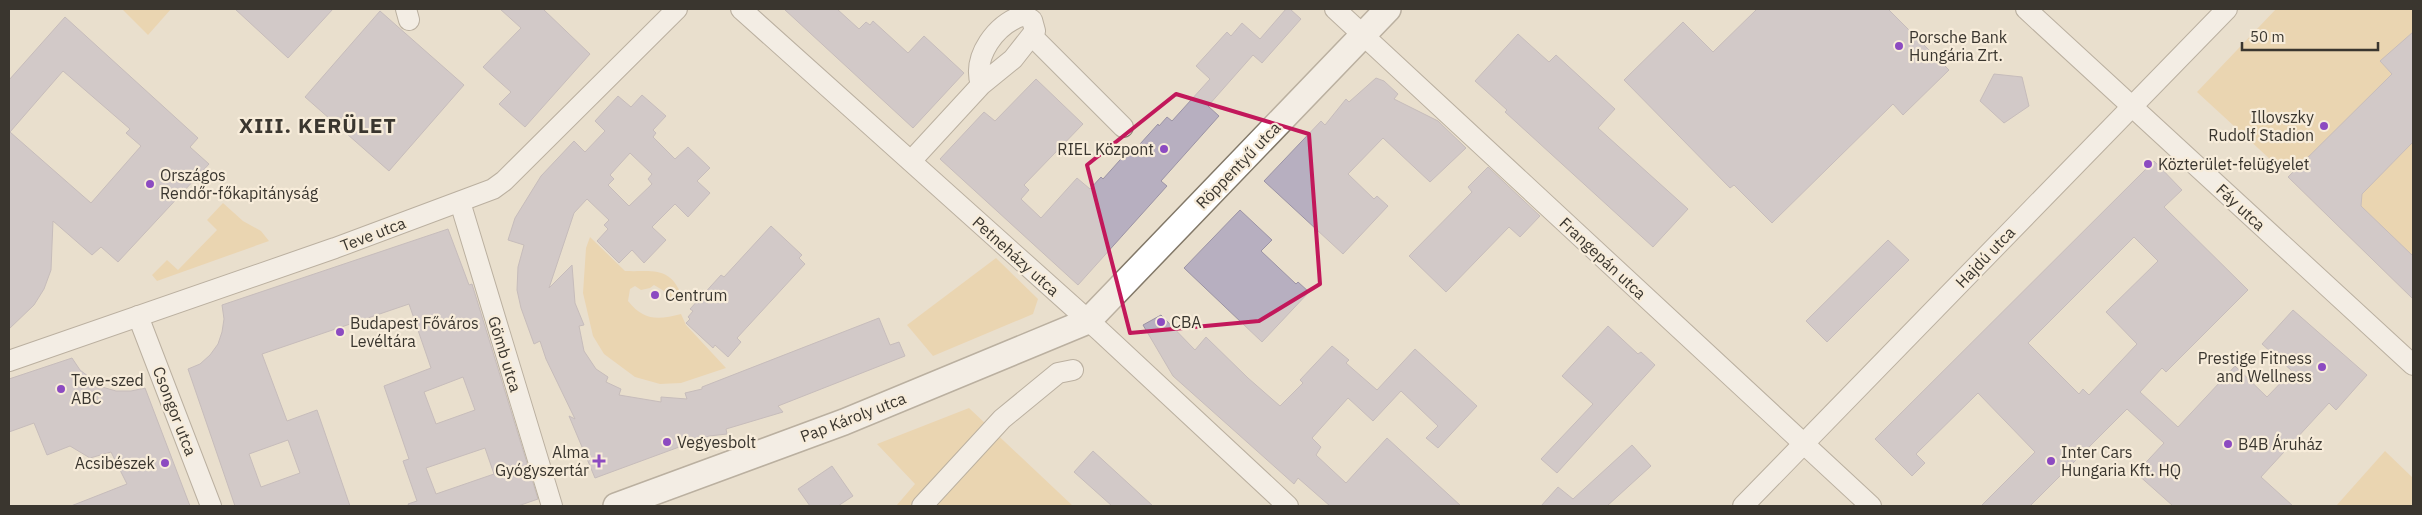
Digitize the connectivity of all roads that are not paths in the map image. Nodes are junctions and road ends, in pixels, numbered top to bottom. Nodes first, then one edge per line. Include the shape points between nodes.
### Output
1 (677, 9) edge
2 (740, 9) edge
3 (1335, 9) edge
4 (1388, 9) edge
5 (2026, 9) edge
6 (2227, 9) edge
7 (1032, 36) junction
8 (1364, 36) junction
9 (981, 85) junction
10 (2131, 106) junction
11 (1123, 127) dead end
12 (911, 161) junction
13 (460, 202) junction
14 (138, 316) junction
15 (1088, 321) junction
16 (9, 361) edge
17 (2413, 365) edge
18 (1073, 370) dead end
19 (1804, 444) junction
20 (211, 506) edge
21 (552, 506) edge
22 (616, 506) edge
23 (922, 506) edge
24 (1288, 506) edge
25 (1743, 506) edge
26 (1871, 506) edge

1 - 13 street, Teve utca via 504,181
2 - 12 street, Petneházy utca
3 - 8 street, Frangepán utca
4 - 8 street, Röppentyű utca
5 - 10 street, Fáy utca
6 - 10 street, Hajdú utca
7 - 9 street via 1013,59
7 - 9 street via 1035,24 1024,15 1003,26 981,57 978,72
7 - 11 street
8 - 15 street, Röppentyű utca
8 - 19 street, Frangepán utca
9 - 12 street
10 - 17 street, Fáy utca
10 - 19 street, Hajdú utca
12 - 15 street, Petneházy utca
13 - 14 street, Teve utca
13 - 21 street, Gömb utca
14 - 16 street, Teve utca
14 - 20 street, Csongor utca
15 - 22 street, Pap Károly utca via 844,422
15 - 24 street, Petneházy utca
18 - 23 street via 1058,372 1002,419
19 - 25 street, Hajdú utca
19 - 26 street, Frangepán utca

